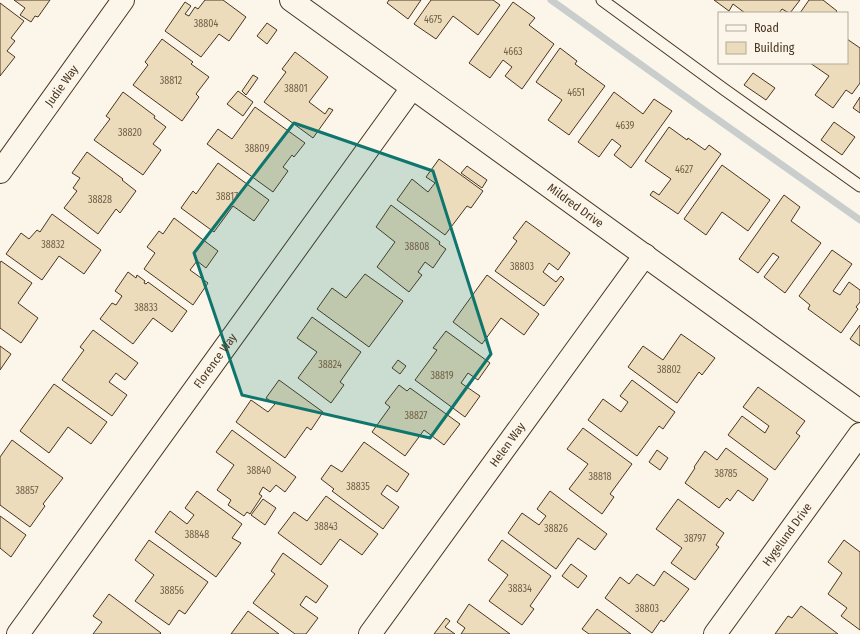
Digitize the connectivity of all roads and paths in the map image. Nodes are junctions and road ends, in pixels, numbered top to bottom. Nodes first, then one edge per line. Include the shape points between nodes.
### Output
1 (123, 0) edge
2 (291, 0) edge
3 (602, 0) edge
4 (412, 88) junction
5 (0, 172) edge
6 (860, 186) edge
7 (645, 255) junction
8 (860, 411) edge
9 (860, 434) edge
10 (18, 634) edge
11 (370, 634) edge
12 (715, 634) edge

1 - 5 street, Judie Way
2 - 4 street, Mildred Drive
3 - 6 lane
4 - 7 street, Mildred Drive
4 - 10 street, Florence Way
7 - 8 street, Mildred Drive
7 - 11 street, Helen Way
9 - 12 street, Hygelund Drive

